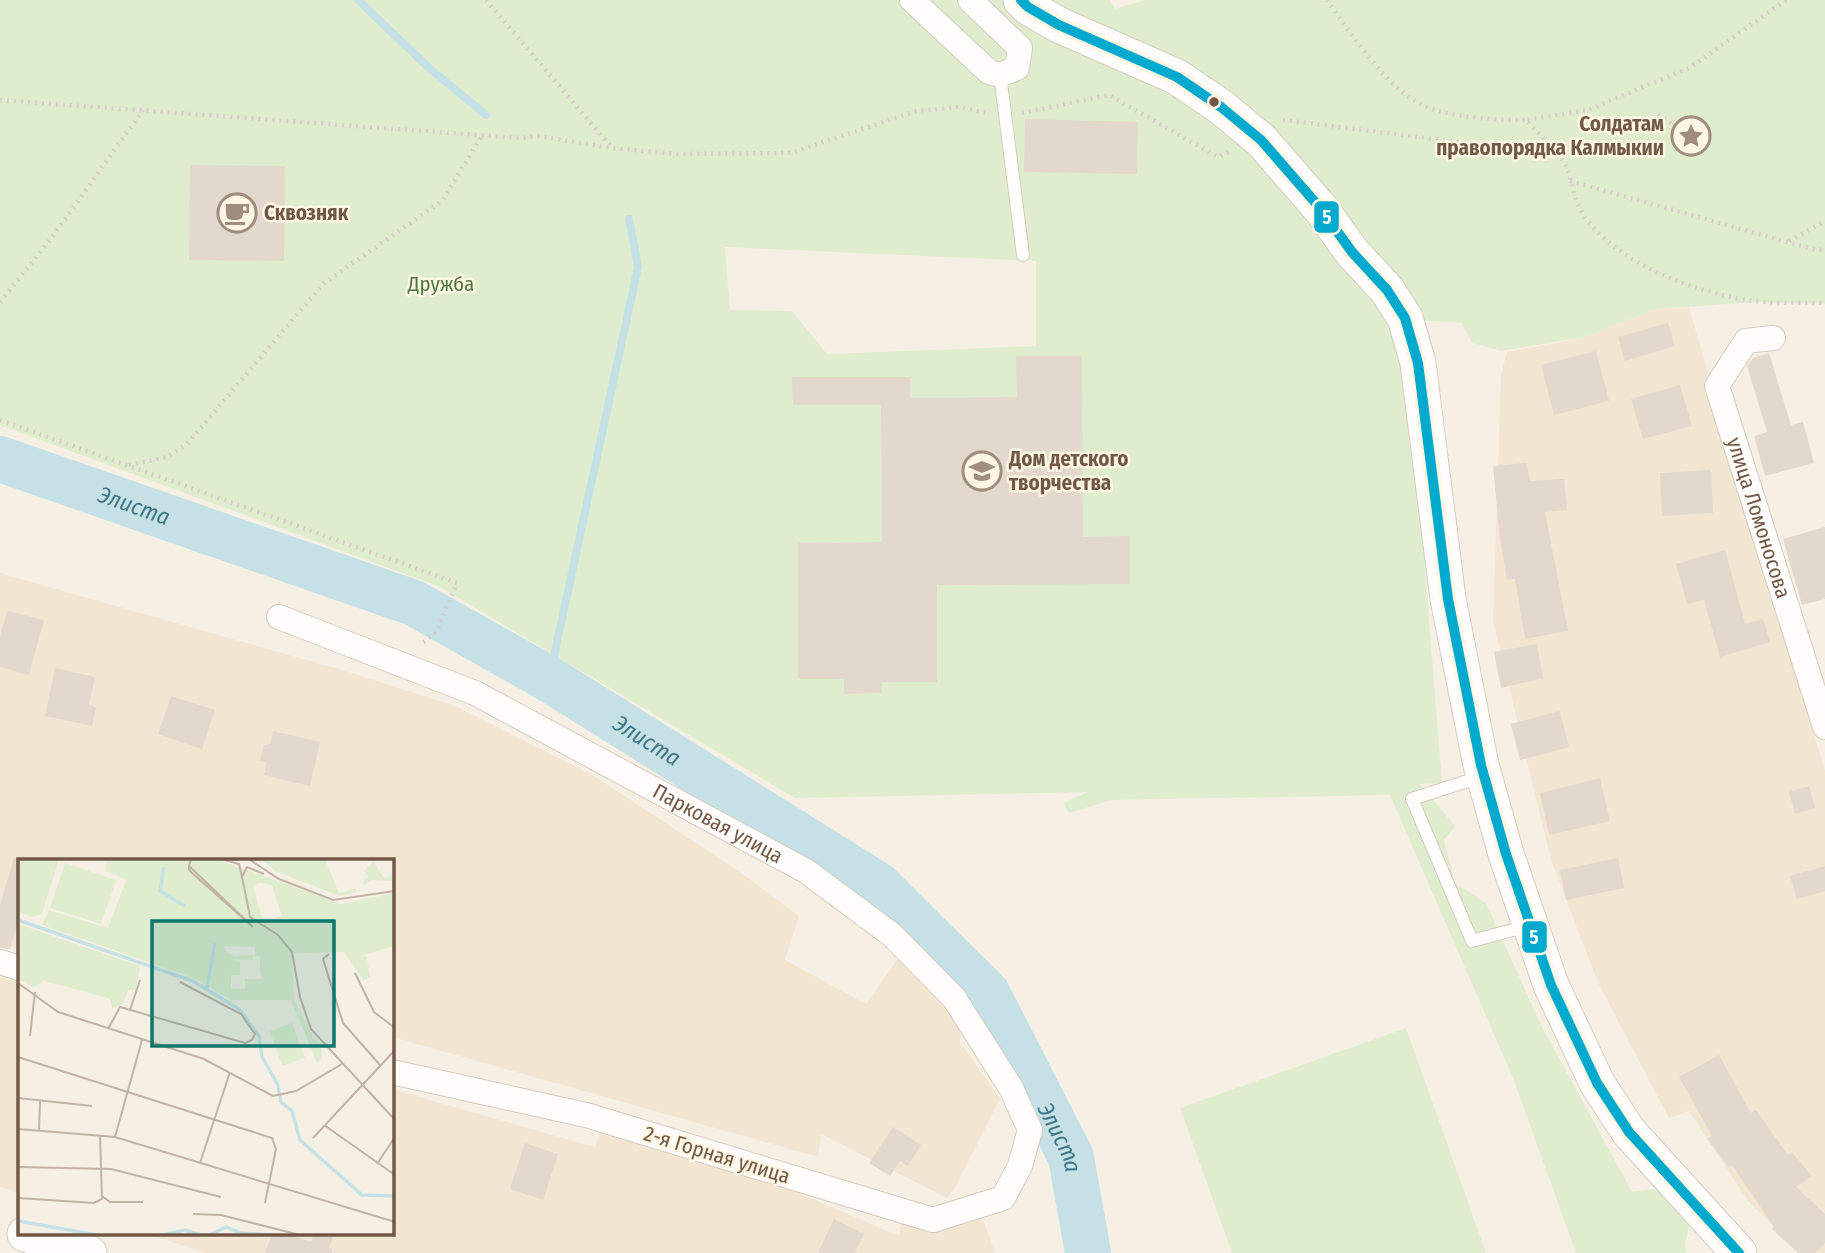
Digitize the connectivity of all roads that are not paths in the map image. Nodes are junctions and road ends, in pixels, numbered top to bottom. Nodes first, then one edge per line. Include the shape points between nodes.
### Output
1 (912, 0) edge
2 (970, 0) edge
3 (1033, 4) edge
4 (1000, 75) junction
5 (1023, 255) dead end
6 (1773, 338) dead end
7 (279, 617) dead end
8 (1825, 727) edge
9 (1484, 776) junction
10 (1530, 925) junction
11 (0, 962) edge
12 (18, 968) edge
13 (394, 1072) edge
14 (1020, 1166) joint
15 (0, 1226) edge
16 (18, 1232) edge
17 (32, 1236) edge
18 (89, 1253) edge
19 (1740, 1253) edge

1 - 4 street via 989,72
2 - 4 street via 1020,48 1017,68
3 - 9 main road via 1059,25 1177,77 1261,140 1387,290 1405,318 1418,363 1459,662
4 - 5 lane
6 - 8 street, улица Ломоносова via 1746,341 1717,386
7 - 14 street, Парковая улица via 475,693 806,871 892,935 954,998 1011,1088 1030,1130
9 - 10 main road
9 - 10 lane via 1412,799 1472,941
10 - 19 main road via 1550,985 1597,1083 1629,1132
11 - 12 street
13 - 14 street, 2-я Горная улица via 586,1115 933,1220 1003,1199
15 - 16 main road
17 - 18 main road

